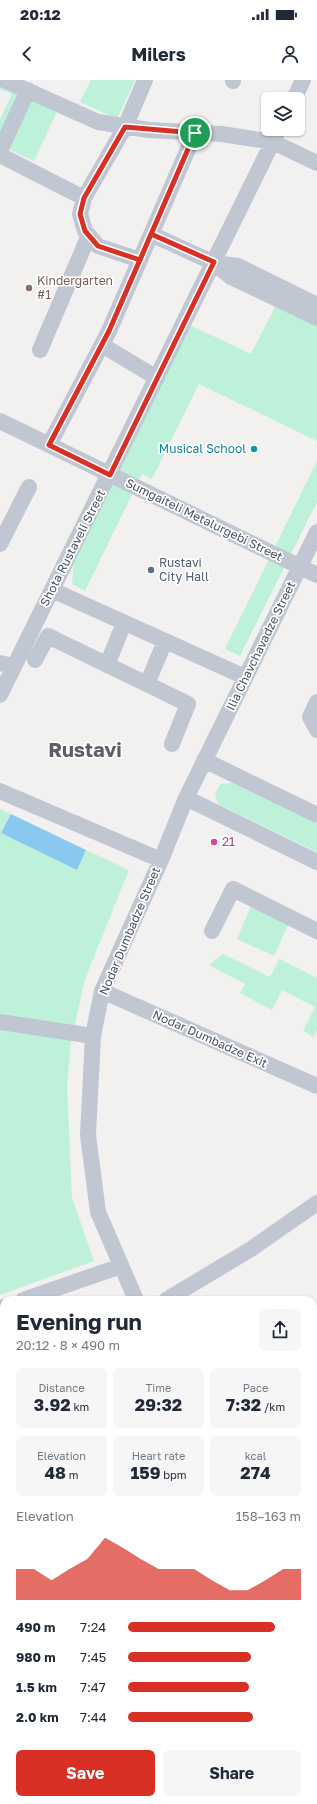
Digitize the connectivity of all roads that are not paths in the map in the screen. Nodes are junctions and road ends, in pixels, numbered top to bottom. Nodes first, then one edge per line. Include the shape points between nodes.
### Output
1 (4, 80) edge
2 (145, 80) edge
3 (304, 80) edge
4 (28, 90) junction
5 (298, 92) edge
6 (125, 127) junction
7 (195, 133) junction
8 (261, 135) edge
9 (276, 136) edge
10 (0, 151) edge
11 (0, 155) edge
12 (317, 163) edge
13 (84, 198) junction
14 (151, 234) junction
15 (89, 235) junction
16 (140, 260) junction
17 (214, 262) junction
18 (314, 310) edge
19 (102, 345) junction
20 (40, 350) dead end
21 (157, 378) junction
22 (0, 421) edge
23 (49, 445) junction
24 (110, 475) junction
25 (29, 487) dead end
26 (317, 532) edge
27 (0, 544) edge
28 (300, 567) junction
29 (317, 576) edge
30 (52, 590) junction
31 (124, 623) junction
32 (165, 641) junction
33 (35, 660) dead end
34 (7, 665) edge
35 (107, 665) junction
36 (245, 677) junction
37 (147, 684) junction
38 (0, 695) edge
39 (317, 702) edge
40 (317, 730) edge
41 (172, 744) dead end
42 (204, 760) junction
43 (0, 791) edge
44 (186, 798) junction
45 (317, 815) edge
46 (161, 860) junction
47 (317, 862) edge
48 (212, 931) dead end
49 (317, 931) edge
50 (102, 991) junction
51 (0, 1022) edge
52 (93, 1036) junction
53 (317, 1086) edge
54 (317, 1203) edge
55 (121, 1266) junction
56 (35, 1296) edge
57 (134, 1296) edge
58 (173, 1296) edge

1 - 4 street
2 - 6 street
3 - 5 street
4 - 6 street via 98,122
4 - 10 street
6 - 7 street
6 - 13 street
7 - 8 street
7 - 14 street
9 - 12 street
9 - 17 street, Shota Rustaveli Street
11 - 13 street
13 - 15 street via 80,214 85,231
14 - 16 street
14 - 17 street
15 - 16 street via 98,246
15 - 20 street
16 - 19 street
17 - 18 street via 238,266
17 - 21 street, Shota Rustaveli Street
19 - 21 street
19 - 23 street
21 - 24 street, Shota Rustaveli Street
22 - 23 street, Sumgaiteli Metalurgebi Street
23 - 24 street, Sumgaiteli Metalurgebi Street
24 - 28 street, Sumgaiteli Metalurgebi Street
24 - 30 street, Shota Rustaveli Street
25 - 27 street
26 - 28 street, Ilia Chavchavadze Street
28 - 29 street, Sumgaiteli Metalurgebi Street
28 - 36 street, Ilia Chavchavadze Street
30 - 31 street
30 - 34 street, Shota Rustaveli Street
31 - 32 street
31 - 35 street
32 - 36 street
32 - 37 street
33 - 35 street via 48,636
34 - 38 street, Shota Rustaveli Street
35 - 37 street
36 - 42 street, Ilia Chavchavadze Street
37 - 41 street via 188,704
39 - 40 street via 310,717
42 - 44 street, Ilia Chavchavadze Street
42 - 45 street
43 - 46 street
44 - 46 street, Nodar Dumbadze Street
44 - 47 street
46 - 50 street, Nodar Dumbadze Street
48 - 49 street via 233,889
50 - 52 street, Nodar Dumbadze Street
50 - 53 street, Nodar Dumbadze Exit
51 - 52 street
52 - 55 street, Nodar Dumbadze Street via 88,1136 98,1212
54 - 58 street via 251,1249
55 - 56 street
55 - 57 street, Nodar Dumbadze Street

